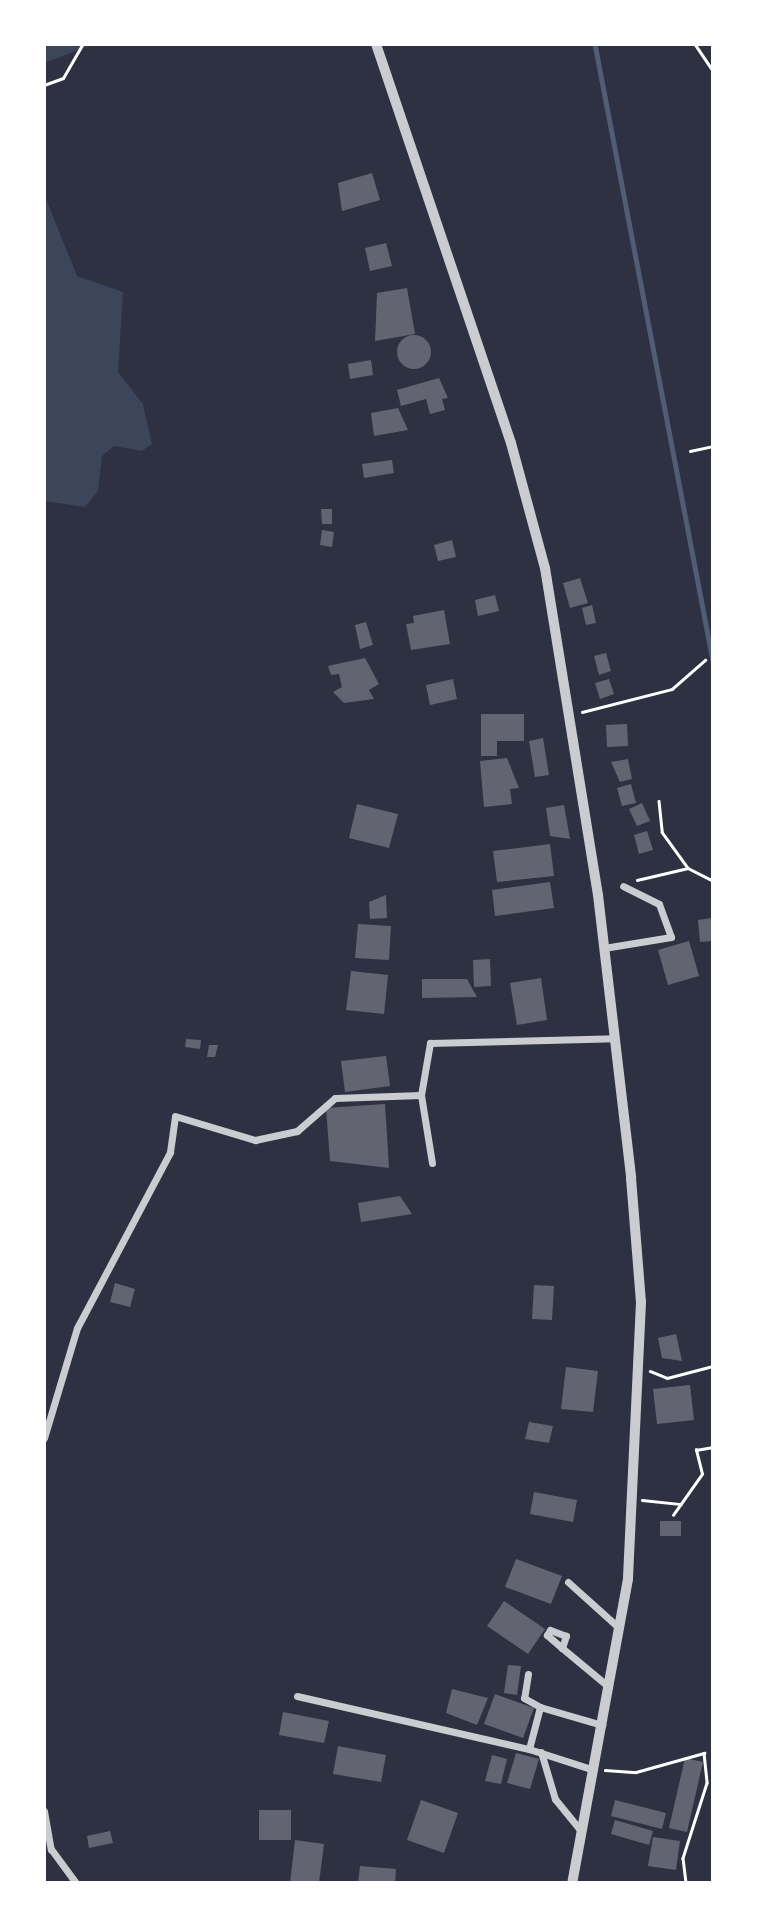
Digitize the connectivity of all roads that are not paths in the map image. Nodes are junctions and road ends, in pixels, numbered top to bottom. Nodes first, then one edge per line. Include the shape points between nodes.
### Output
1 (376, 44) edge
2 (623, 886) road end
3 (604, 948) junction
4 (615, 1038) junction
5 (421, 1096) junction
6 (432, 1163) dead end
7 (44, 1438) edge
8 (568, 1582) dead end
9 (619, 1628) junction
10 (562, 1648) dead end
11 (528, 1674) dead end
12 (609, 1687) junction
13 (297, 1696) dead end
14 (540, 1707) junction
15 (602, 1726) junction
16 (529, 1749) junction
17 (541, 1752) junction
18 (594, 1770) junction
19 (44, 1811) edge
20 (582, 1832) junction
21 (76, 1883) edge
22 (572, 1883) edge

1 - 3 street via 511,443 545,568 571,712
2 - 3 street via 659,904 671,937
3 - 4 street
4 - 5 street via 430,1043
4 - 9 street via 640,1288 634,1500
5 - 6 street
5 - 7 street via 335,1098 297,1131 255,1140 175,1116 170,1152 77,1328
8 - 9 street
9 - 12 street
10 - 12 street
11 - 14 street via 524,1698
12 - 15 street
13 - 16 street
14 - 15 street
14 - 16 street
15 - 18 street
16 - 17 street
17 - 18 street
17 - 20 street via 555,1799
18 - 20 street
19 - 21 street via 51,1849
20 - 22 street

